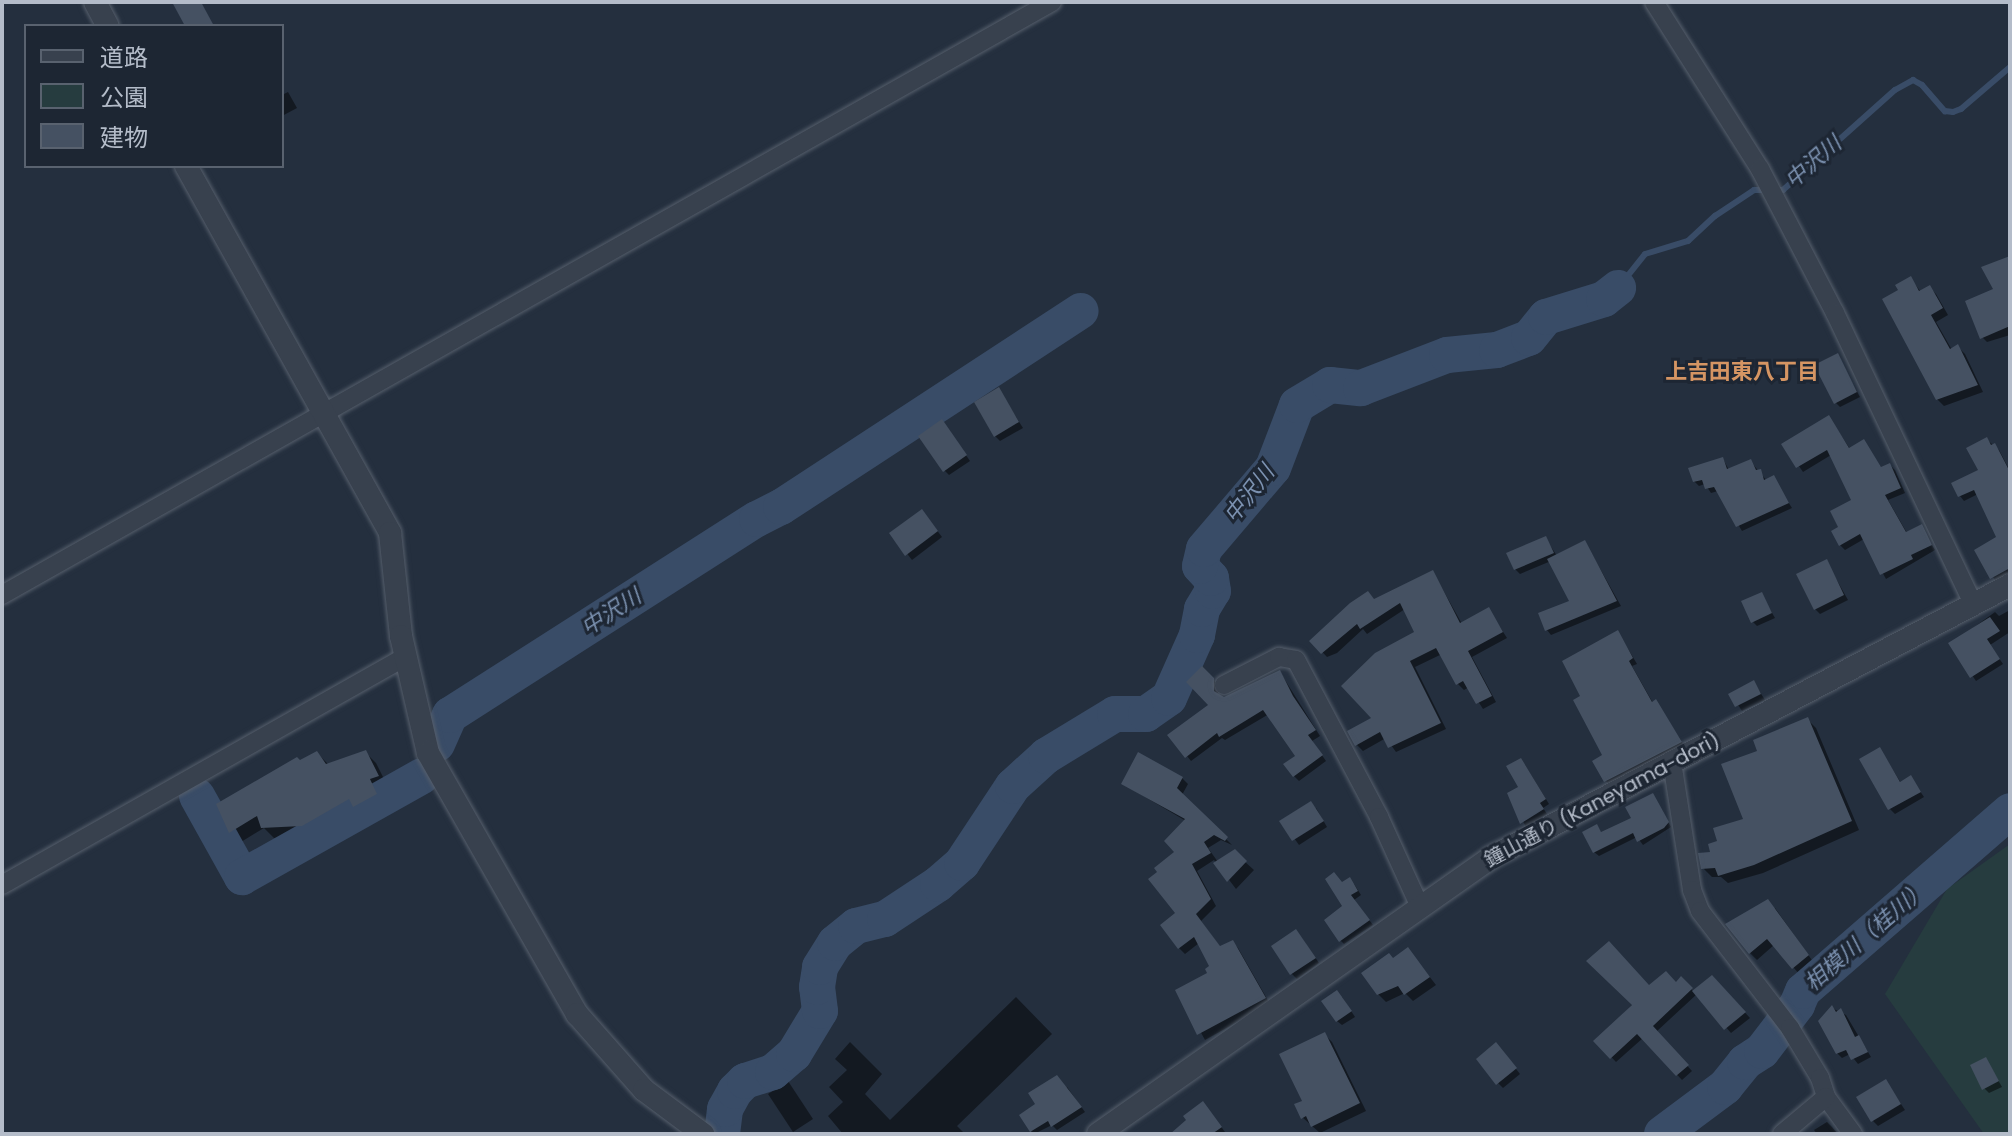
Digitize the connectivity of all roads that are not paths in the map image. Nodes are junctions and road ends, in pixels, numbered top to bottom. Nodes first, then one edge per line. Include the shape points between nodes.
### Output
1 (95, 2) edge
2 (1052, 2) edge
3 (1654, 2) edge
4 (107, 24) edge
5 (187, 168) edge
6 (324, 414) junction
7 (2010, 585) edge
8 (2, 595) edge
9 (1973, 604) junction
10 (406, 656) junction
11 (1224, 685) dead end
12 (1672, 762) junction
13 (2, 885) edge
14 (1420, 907) junction
15 (1826, 1097) junction
16 (703, 1134) edge
17 (1098, 1134) edge
18 (1782, 1134) edge
19 (1853, 1134) edge

1 - 4 street
2 - 6 street
3 - 9 street via 1767,183
5 - 6 street
6 - 8 street
6 - 10 street via 390,533
7 - 9 street, 鐘山通り (Kaneyama-dori)
9 - 12 street, 鐘山通り (Kaneyama-dori)
10 - 13 street
10 - 16 street via 428,753 577,1014 644,1090
11 - 14 street via 1279,657 1296,660
12 - 14 street, 鐘山通り (Kaneyama-dori) via 1492,857
12 - 15 street via 1700,911 1790,1028
14 - 17 street, 鐘山通り (Kaneyama-dori)
15 - 18 street
15 - 19 street

